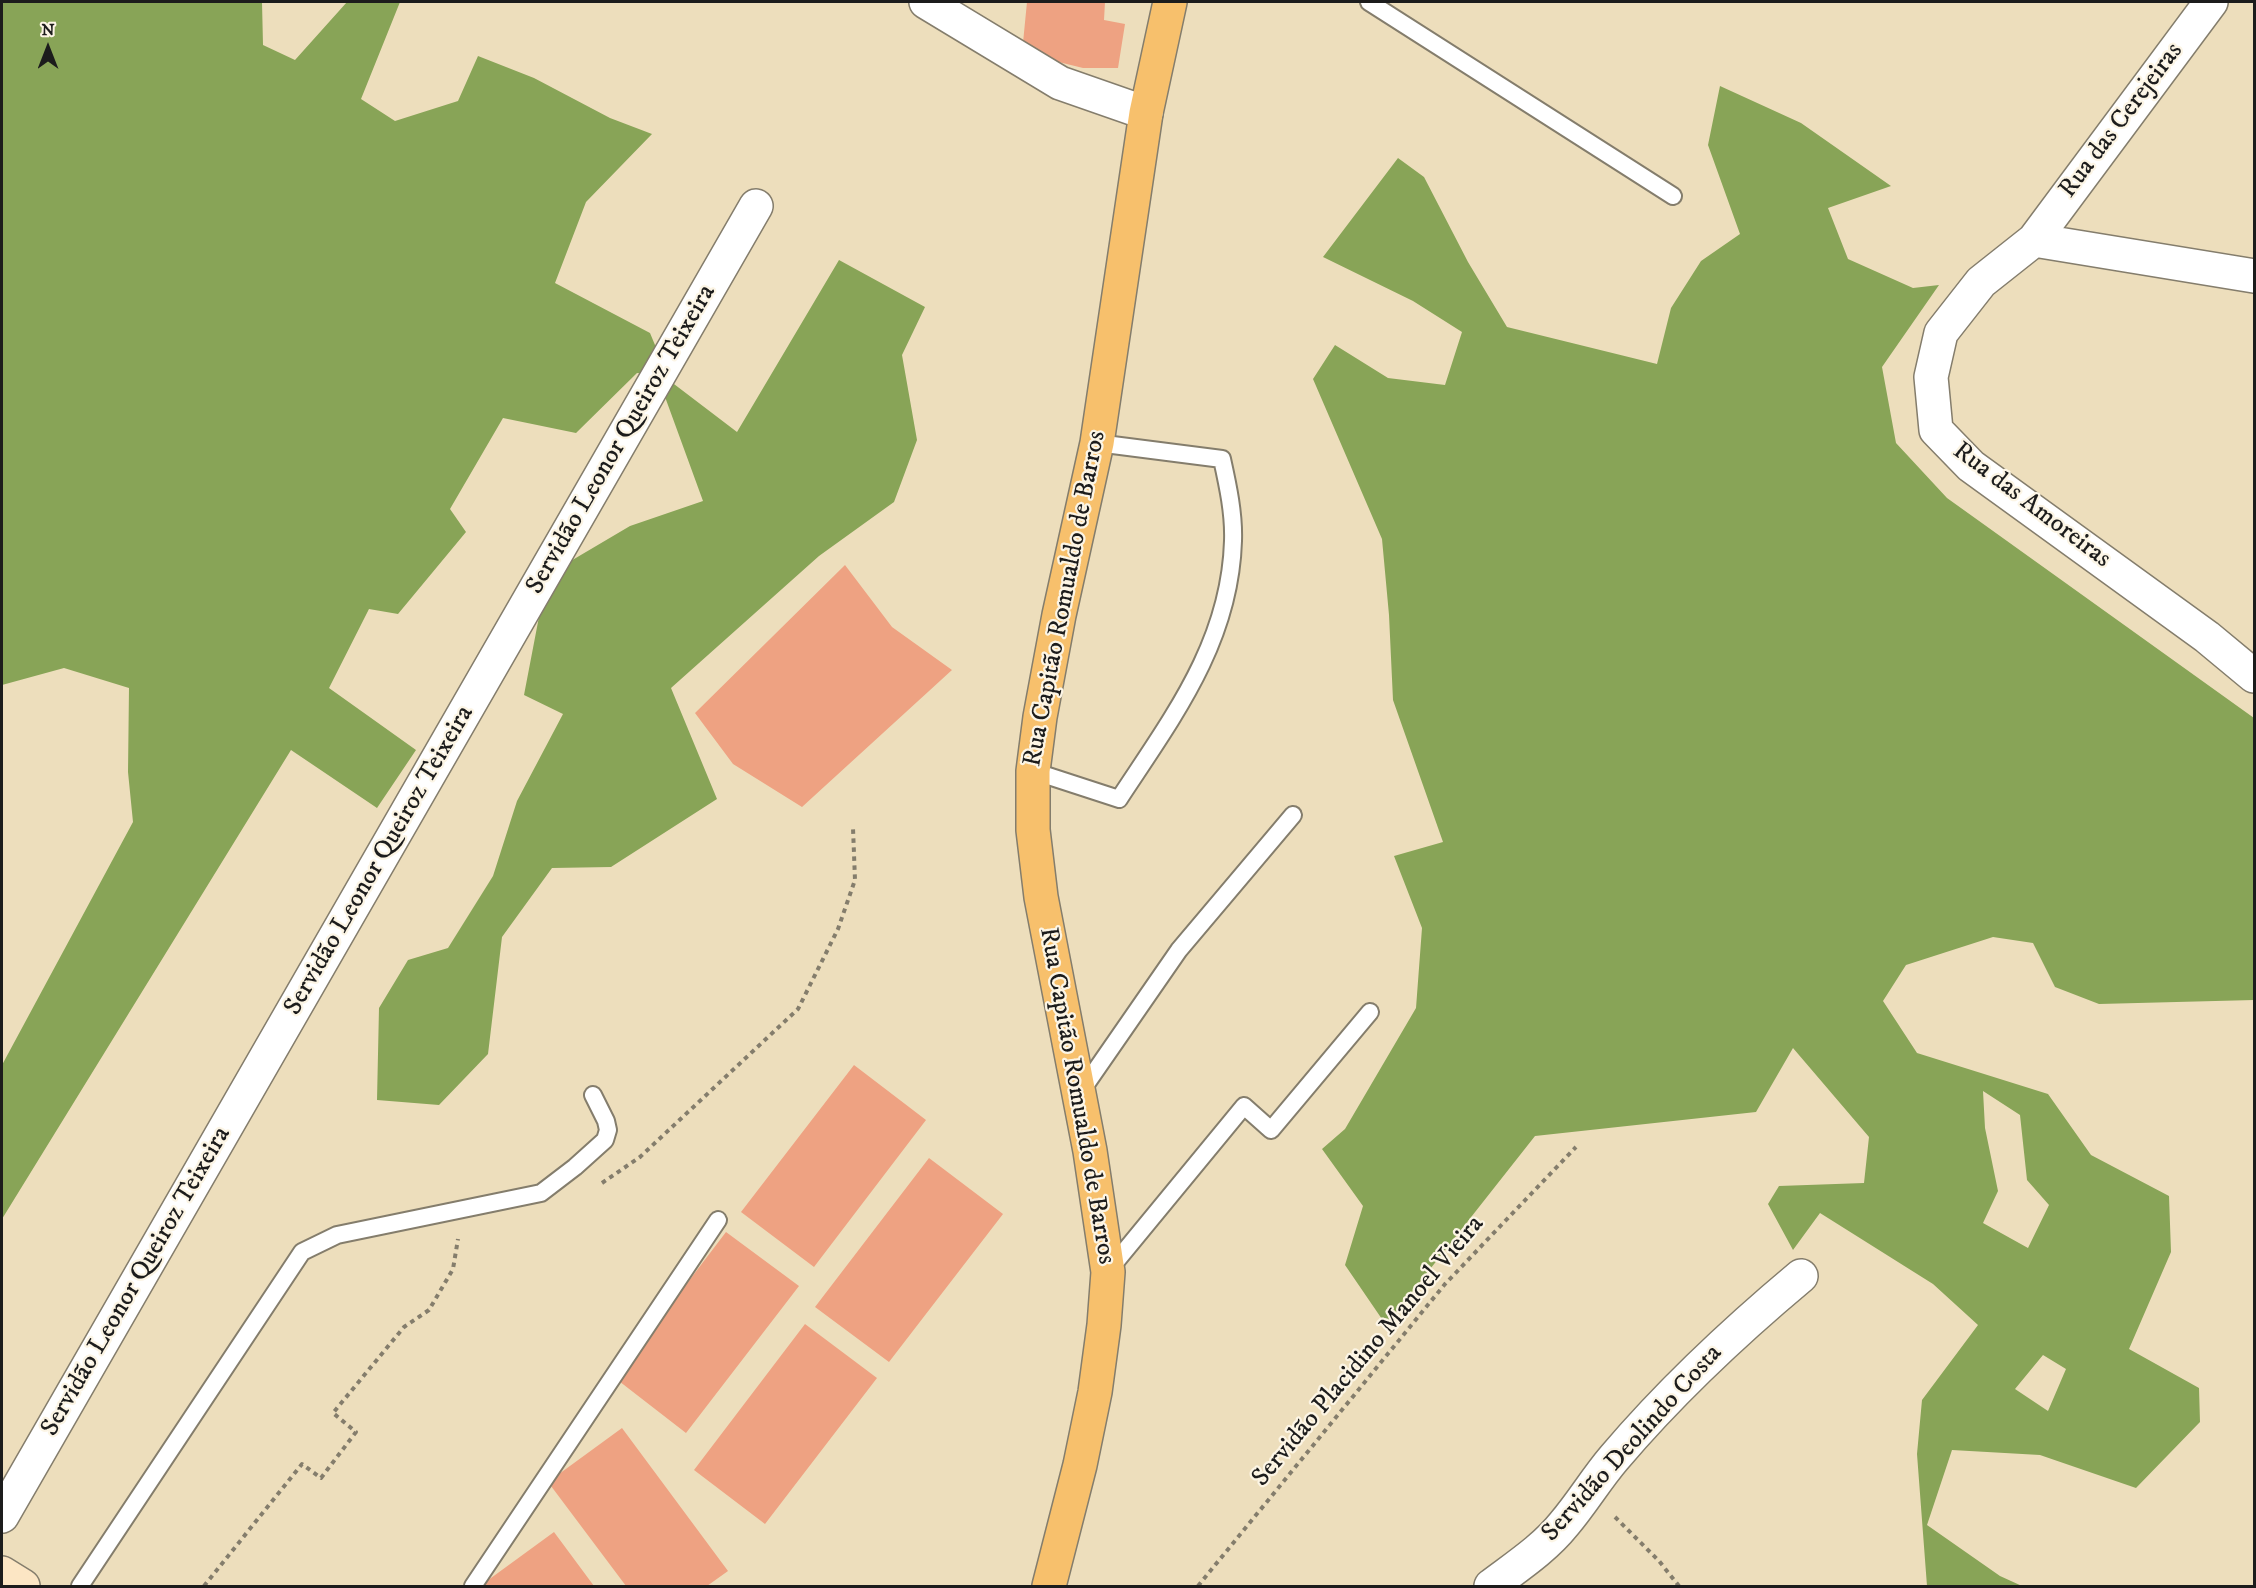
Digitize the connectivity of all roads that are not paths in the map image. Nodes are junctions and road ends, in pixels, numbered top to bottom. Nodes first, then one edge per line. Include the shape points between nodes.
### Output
1 (926, 2) edge
2 (1170, 2) edge
3 (1369, 2) edge
4 (2211, 2) edge
5 (1146, 113) junction
6 (1673, 196) dead end
7 (756, 206) dead end
8 (2034, 240) junction
9 (2254, 276) edge
10 (1097, 443) junction
11 (2254, 676) edge
12 (1032, 771) junction
13 (1293, 815) dead end
14 (1370, 1012) dead end
15 (1079, 1093) junction
16 (593, 1095) dead end
17 (718, 1220) dead end
18 (1108, 1272) junction
19 (1801, 1276) dead end
20 (2, 1516) edge
21 (2, 1573) edge
22 (23, 1587) edge
23 (80, 1587) edge
24 (472, 1587) edge
25 (1048, 1587) edge
26 (1491, 1587) edge

1 - 5 street via 1060,83
2 - 5 main road, Rua Capitão Romualdo de Barros
3 - 6 lane
4 - 8 street, Rua das Cerejeiras
5 - 10 main road, Rua Capitão Romualdo de Barros
7 - 20 street, Servidão Leonor Queiroz Teixeira
8 - 9 street
8 - 11 street, Rua das Amoreiras via 1981,282 1941,333 1931,377 1936,430 1971,466 2207,637
10 - 12 main road, Rua Capitão Romualdo de Barros via 1059,615
10 - 12 lane via 1222,459 1231,501 1233,542 1227,588 1210,649 1187,696 1119,799
12 - 15 main road, Rua Capitão Romualdo de Barros via 1032,830 1041,897
13 - 15 lane via 1179,950
14 - 18 lane via 1271,1130 1244,1106
15 - 18 main road, Rua Capitão Romualdo de Barros
16 - 23 lane via 606,1121 605,1140 541,1192 337,1235 302,1252
17 - 24 lane
18 - 25 main road, Rua Capitão Romualdo de Barros via 1095,1392
19 - 26 street, Servidão Deolindo Costa via 1740,1327 1663,1404 1613,1459 1563,1526
21 - 22 main road

